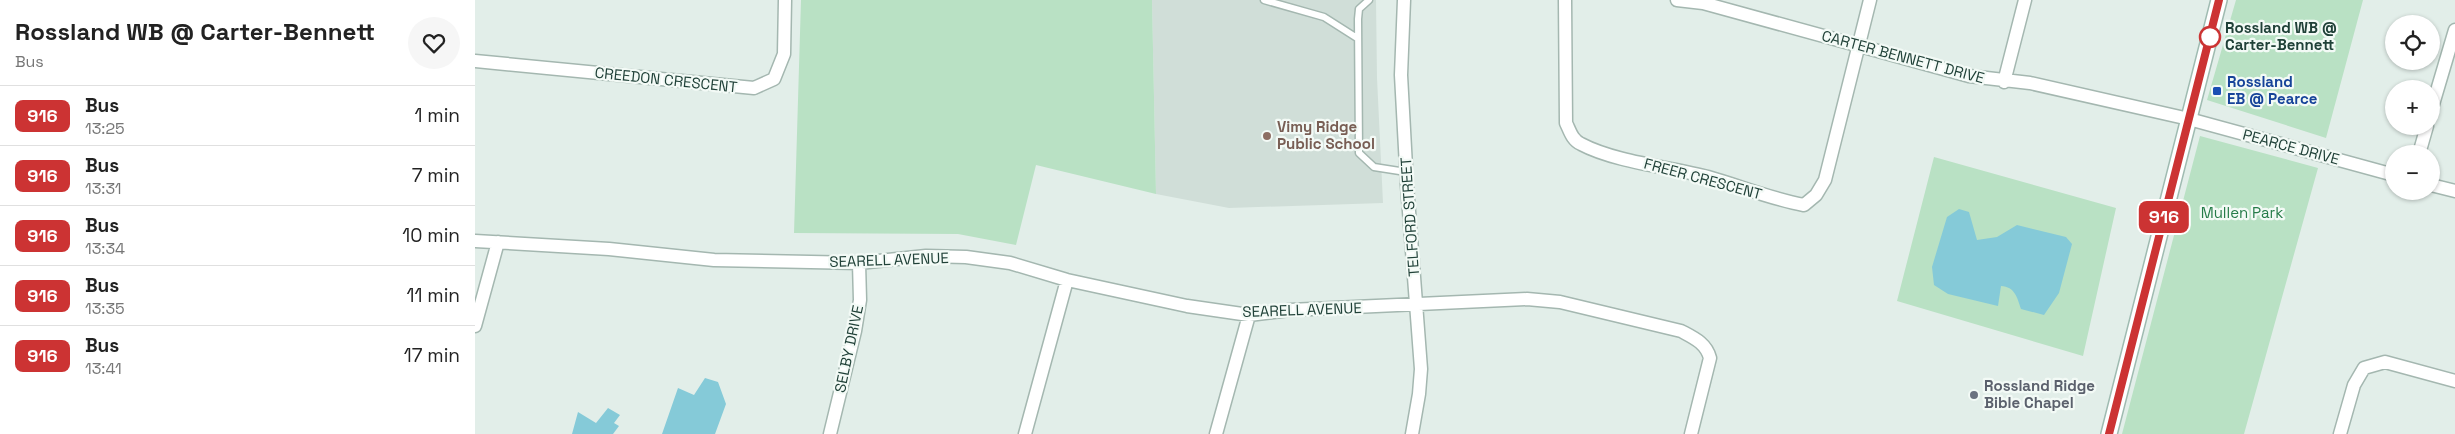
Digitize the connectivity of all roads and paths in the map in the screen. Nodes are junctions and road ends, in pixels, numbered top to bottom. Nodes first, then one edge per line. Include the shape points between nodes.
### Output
1 (785, 0) edge
2 (1264, 0) edge
3 (1360, 0) edge
4 (1369, 0) edge
5 (1404, 0) edge
6 (1565, 0) edge
7 (1677, 0) edge
8 (1870, 0) edge
9 (2025, 0) edge
10 (2219, 0) edge
11 (1703, 2) edge
12 (1359, 9) junction
13 (2455, 30) edge
14 (1357, 38) junction
15 (1859, 46) junction
16 (475, 61) edge
17 (2440, 81) edge
18 (2004, 82) junction
19 (2189, 119) junction
20 (1406, 172) junction
21 (2385, 173) edge
22 (2440, 187) edge
23 (2455, 191) edge
24 (475, 241) edge
25 (498, 242) junction
26 (859, 263) junction
27 (1067, 280) junction
28 (1417, 305) junction
29 (1249, 315) junction
30 (475, 326) edge
31 (2455, 381) edge
32 (830, 434) edge
33 (1025, 434) edge
34 (1216, 434) edge
35 (1412, 434) edge
36 (1691, 434) edge
37 (2109, 434) edge
38 (2341, 434) edge

1 - 16 street, CREEDON CRESCENT via 784,54 774,79 754,88
2 - 14 lane via 1324,17
3 - 12 lane
4 - 12 lane
5 - 20 street, TELFORD STREET via 1401,75
6 - 15 street, FREER CRESCENT via 1566,123 1572,137 1580,144 1606,154 1804,205 1816,195 1825,180
7 - 11 street, CARTER BENNETT DRIVE
8 - 15 street
9 - 18 street
10 - 19 main road
11 - 15 street, CARTER BENNETT DRIVE
12 - 14 lane
13 - 17 street
14 - 20 lane via 1359,153 1374,167
15 - 18 street, CARTER BENNETT DRIVE via 1969,76
18 - 19 street, CARTER BENNETT DRIVE via 2030,84
19 - 21 street, PEARCE DRIVE
19 - 37 main road
20 - 28 street, TELFORD STREET
22 - 23 street
24 - 25 street, SEARELL AVENUE
25 - 26 street, SEARELL AVENUE via 714,260
25 - 30 street
26 - 27 street, SEARELL AVENUE via 926,256 966,258 1010,263
26 - 32 street, SELBY DRIVE via 860,300 855,331
27 - 29 street, SEARELL AVENUE via 1187,306
27 - 33 street
28 - 29 street, SEARELL AVENUE via 1290,310
28 - 35 street, TELFORD STREET via 1421,369
28 - 36 street, SEARELL AVENUE via 1527,299 1560,302 1681,331 1708,350 1710,358
29 - 34 street
31 - 38 street via 2385,362 2365,368 2354,385

